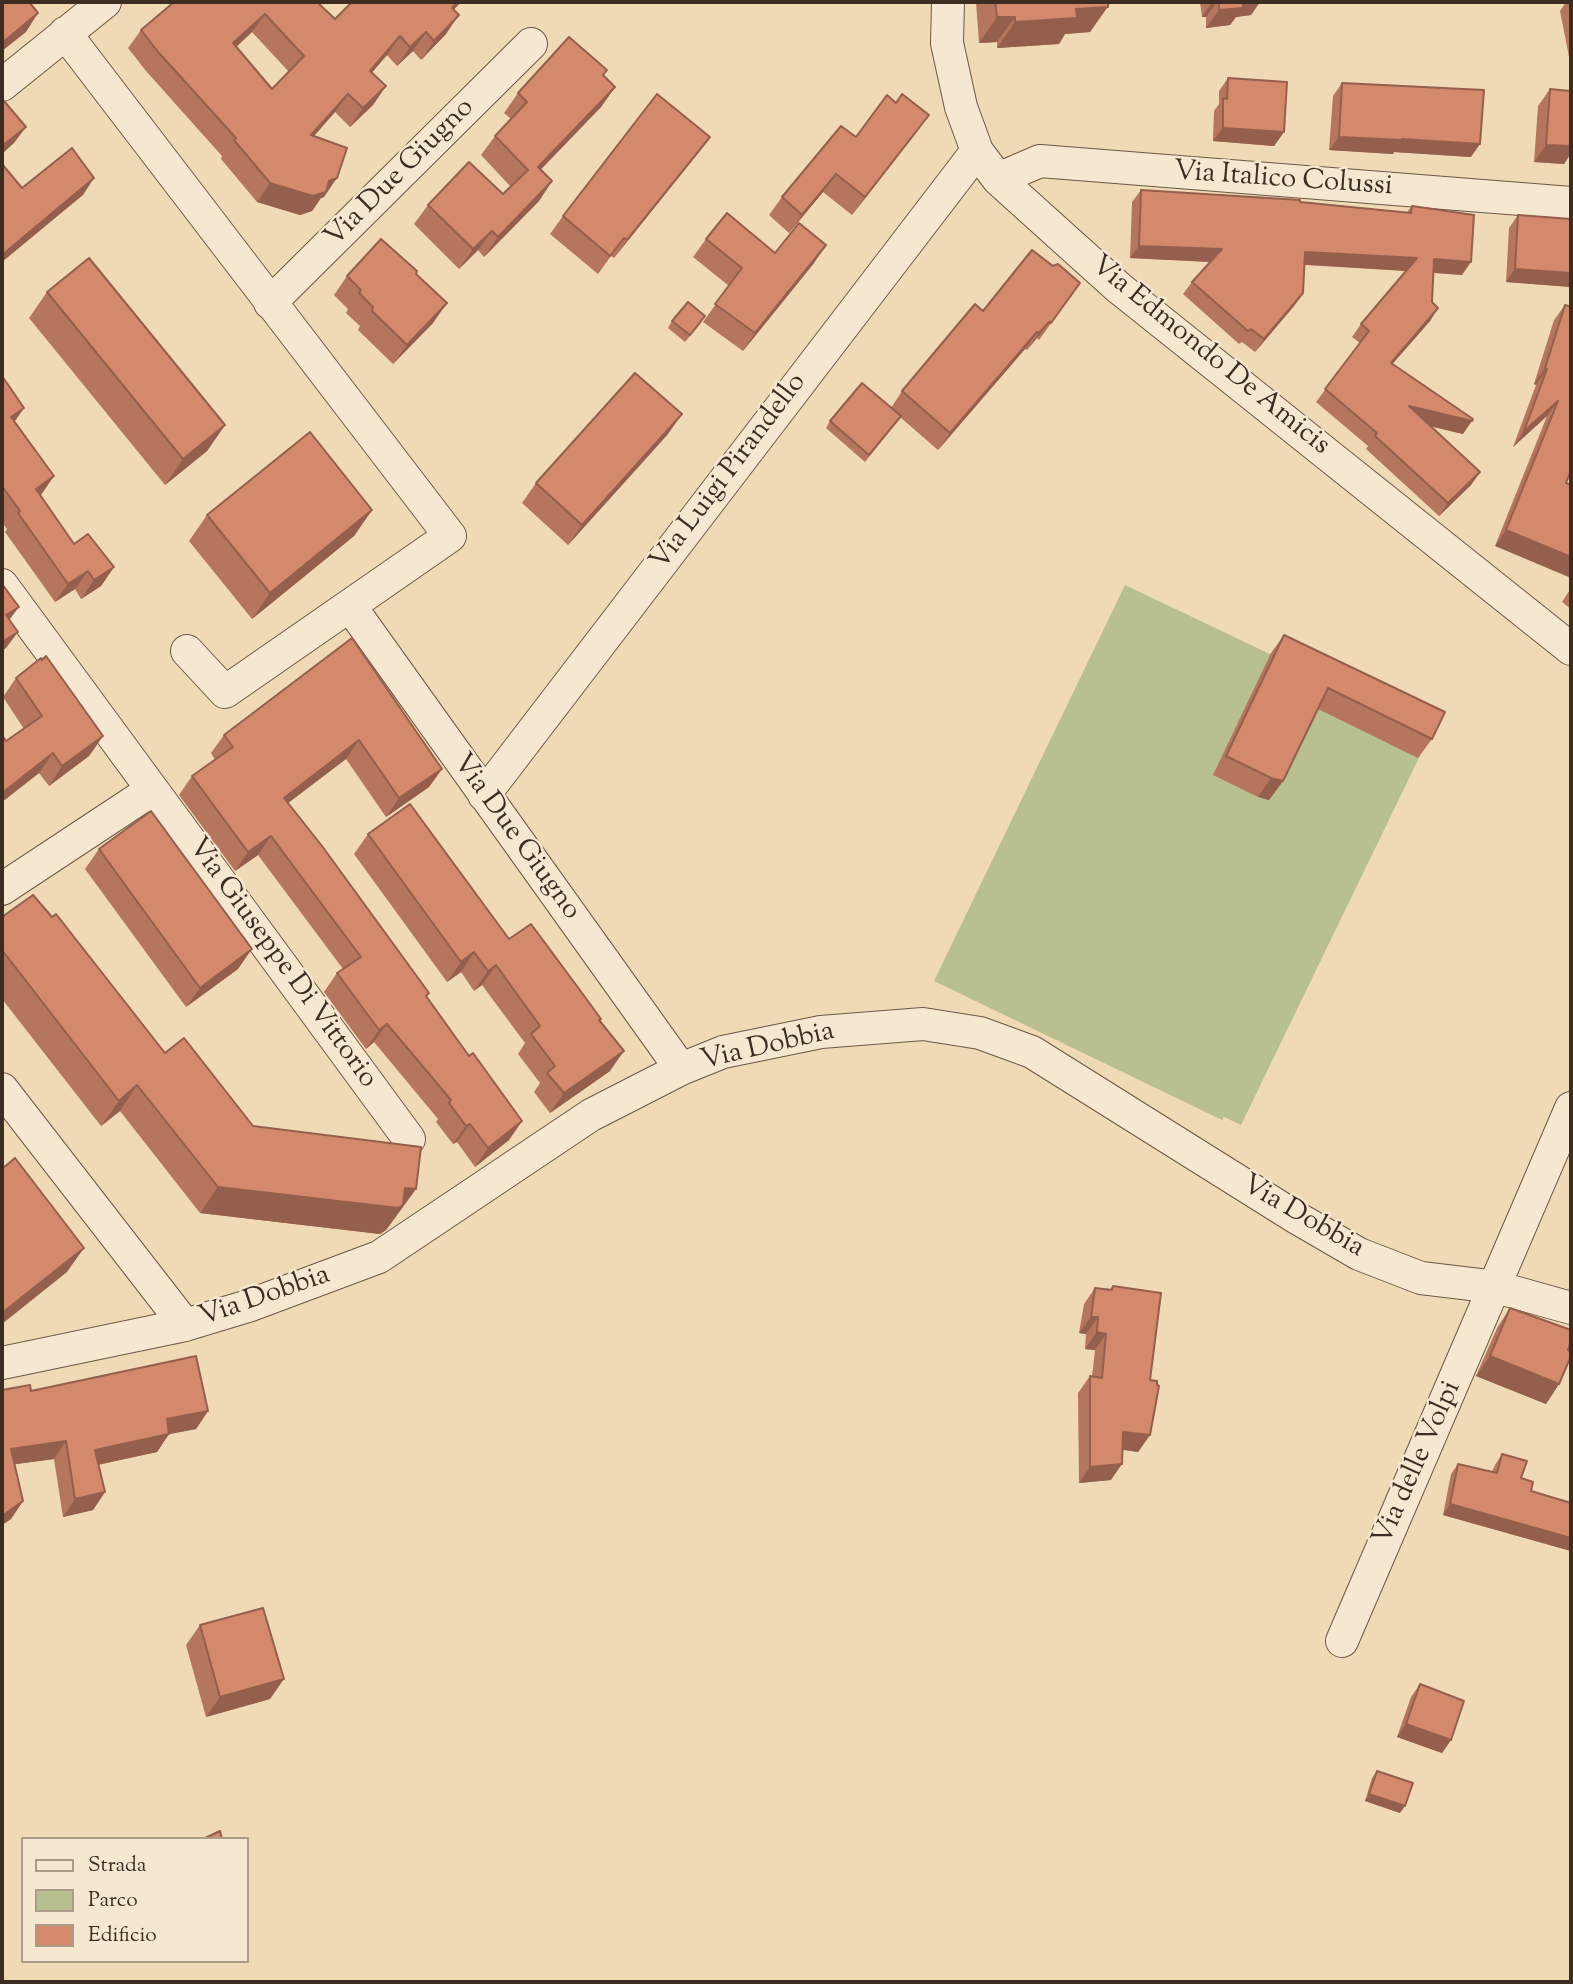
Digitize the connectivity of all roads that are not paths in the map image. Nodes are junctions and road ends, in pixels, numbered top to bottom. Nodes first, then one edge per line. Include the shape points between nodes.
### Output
1 (105, 2) edge
2 (948, 2) edge
3 (65, 33) junction
4 (531, 44) dead end
5 (2, 85) edge
6 (976, 151) junction
7 (998, 179) junction
8 (1571, 203) edge
9 (270, 303) junction
10 (2, 585) edge
11 (350, 606) junction
12 (1571, 649) edge
13 (187, 650) dead end
14 (152, 790) junction
15 (484, 795) junction
16 (2, 889) edge
17 (681, 1069) junction
18 (2, 1089) edge
19 (1571, 1108) edge
20 (409, 1139) dead end
21 (1496, 1287) junction
22 (1571, 1308) edge
23 (186, 1325) junction
24 (2, 1363) edge
25 (1342, 1641) dead end

1 - 3 street
2 - 6 street, Via Edmondo De Amicis via 947,43
3 - 5 street
3 - 9 street
4 - 9 street, Via Due Giugno
6 - 7 street, Via Edmondo De Amicis
6 - 15 street, Via Luigi Pirandello
7 - 8 street, Via Italico Colussi via 1040,161
7 - 12 street, Via Edmondo De Amicis via 1119,288
9 - 11 street via 450,536
10 - 14 street, Via Giuseppe Di Vittorio
11 - 13 street via 225,692
11 - 15 street, Via Due Giugno
14 - 16 street
14 - 20 street, Via Giuseppe Di Vittorio
15 - 17 street, Via Due Giugno
17 - 21 street, Via Dobbia via 723,1052 821,1032 923,1024 980,1033 1032,1052 1359,1254 1422,1278
17 - 23 street, Via Dobbia via 592,1115 379,1257
18 - 23 street
19 - 21 street
21 - 22 street, Via Dobbia
21 - 25 street, Via delle Volpi
23 - 24 street, Via Dobbia

